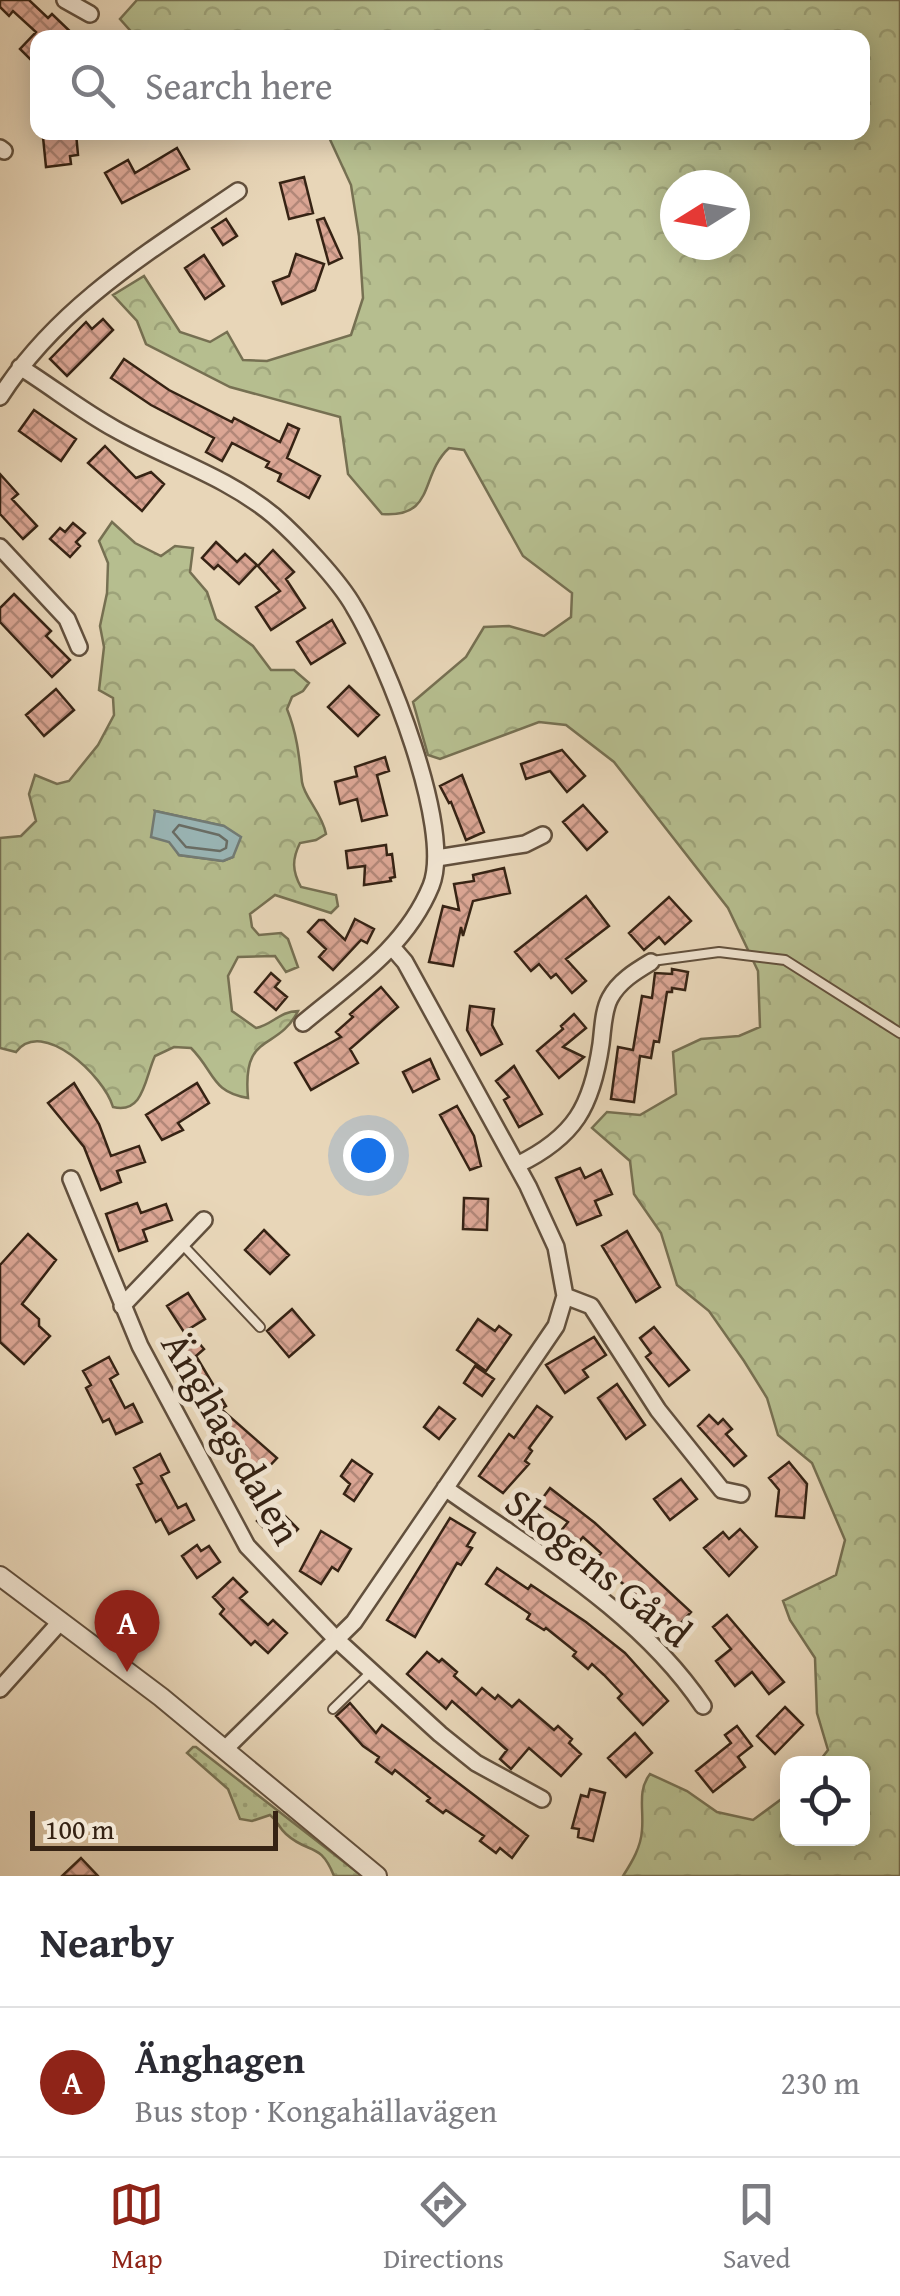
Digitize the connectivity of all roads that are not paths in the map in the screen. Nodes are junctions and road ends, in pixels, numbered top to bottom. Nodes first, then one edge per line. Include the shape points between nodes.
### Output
1 (65, 0) edge
2 (90, 14) dead end
3 (238, 192) dead end
4 (20, 366) junction
5 (0, 396) edge
6 (0, 547) edge
7 (79, 647) dead end
8 (543, 836) dead end
9 (437, 858) junction
10 (392, 948) junction
11 (651, 962) joint
12 (303, 1022) dead end
13 (900, 1033) edge
14 (517, 1165) junction
15 (71, 1179) dead end
16 (204, 1220) dead end
17 (180, 1242) junction
18 (565, 1296) junction
19 (122, 1306) junction
20 (260, 1326) dead end
21 (445, 1488) junction
22 (741, 1494) dead end
23 (0, 1576) edge
24 (61, 1621) junction
25 (336, 1639) junction
26 (372, 1671) junction
27 (0, 1689) edge
28 (702, 1706) dead end
29 (333, 1709) dead end
30 (225, 1749) junction
31 (542, 1799) dead end
32 (377, 1876) edge

1 - 2 street
3 - 4 street via 90,294
4 - 5 street
4 - 9 street via 113,428 242,492 276,518 353,604 412,738
6 - 7 street via 66,619
8 - 9 street
9 - 10 street via 432,884
10 - 12 street
10 - 14 street
11 - 13 lane via 719,952 784,960
11 - 14 street via 610,999 587,1104 570,1129
14 - 18 street via 556,1247
15 - 19 street, Änghagsdalen
16 - 17 street, Änghagsdalen
17 - 19 street, Änghagsdalen
17 - 20 lane
18 - 21 street, Skogens Gård via 556,1326
18 - 22 street via 592,1306 669,1424 722,1490
19 - 25 street, Änghagsdalen via 247,1546
21 - 25 street, Skogens Gård via 378,1590
21 - 28 street, Skogens Gård via 617,1614 682,1676
23 - 24 street
24 - 27 street
24 - 30 street
25 - 26 street
25 - 30 street, Skogens Gård
26 - 29 lane
26 - 31 street via 476,1763
30 - 32 street

